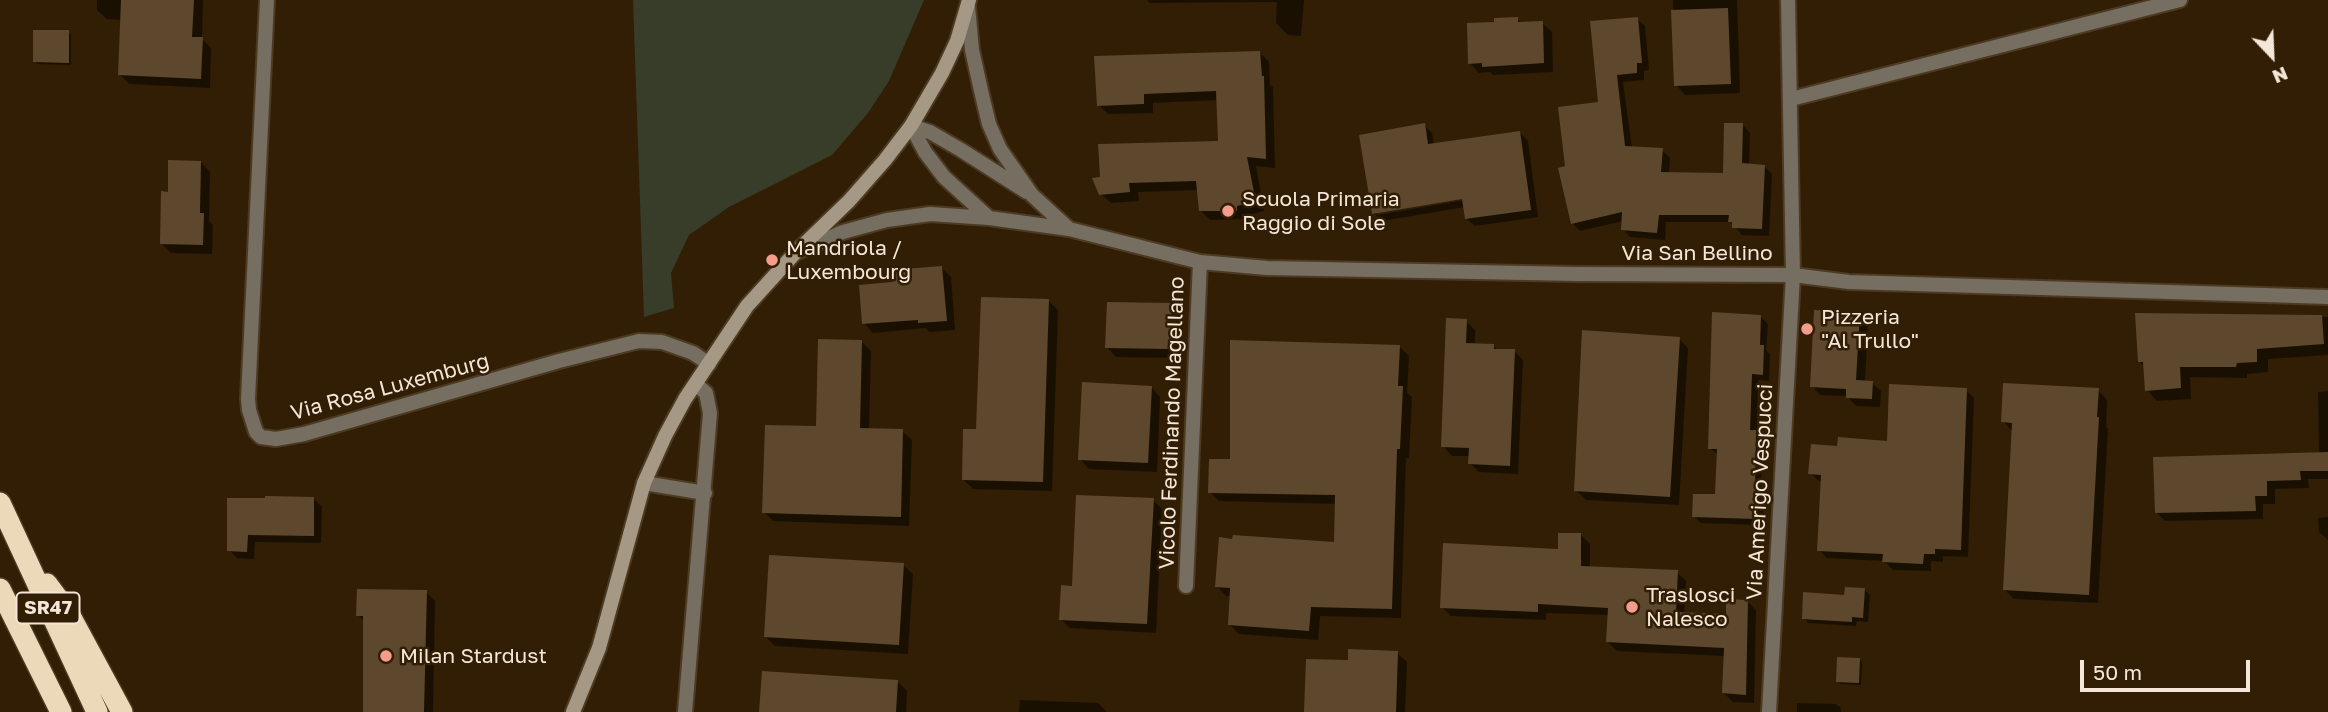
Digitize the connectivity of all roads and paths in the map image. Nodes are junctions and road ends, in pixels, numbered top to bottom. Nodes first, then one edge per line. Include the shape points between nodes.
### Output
1 (267, 0) edge
2 (1788, 0) edge
3 (2180, 0) edge
4 (969, 2) edge
5 (1791, 99) junction
6 (911, 126) junction
7 (1032, 195) junction
8 (989, 218) junction
9 (1069, 229) junction
10 (795, 253) junction
11 (1200, 262) junction
12 (1793, 275) junction
13 (2328, 297) edge
14 (709, 364) junction
15 (696, 384) junction
16 (644, 483) junction
17 (705, 493) junction
18 (0, 503) edge
19 (23, 553) junction
20 (1186, 586) dead end
21 (0, 589) edge
22 (61, 712) edge
23 (97, 712) edge
24 (122, 712) edge
25 (573, 712) edge
26 (685, 712) edge
27 (1769, 712) edge

1 - 14 street, Via Rosa Luxemburg via 248,399 248,410 261,437 304,434 639,341 662,342
2 - 5 street, Via Amerigo Vespucci
3 - 5 street
4 - 6 street, Via San Bellino via 952,52
4 - 7 street, Via San Bellino via 972,50 989,124 1000,149
5 - 12 street, Via Amerigo Vespucci
6 - 7 street, Via San Bellino via 930,132
6 - 8 street via 944,177
6 - 10 street, Via San Bellino via 876,170
7 - 9 street, Via San Bellino
8 - 9 street, Via San Bellino
8 - 10 street, Via San Bellino via 930,214 887,219
9 - 11 street, Via San Bellino
10 - 14 street via 747,306
11 - 12 street, Via San Bellino via 1267,268
11 - 20 street, Vicolo Ferdinando Magellano
12 - 13 street, Via San Bellino via 1849,282
12 - 27 street, Via Amerigo Vespucci
14 - 15 street
15 - 16 street
15 - 17 street via 706,393 710,413
16 - 17 street
16 - 25 street via 599,648
17 - 26 street
18 - 19 highway, SR47
19 - 23 highway, SR47
19 - 24 highway via 68,611
21 - 22 highway, SR47

